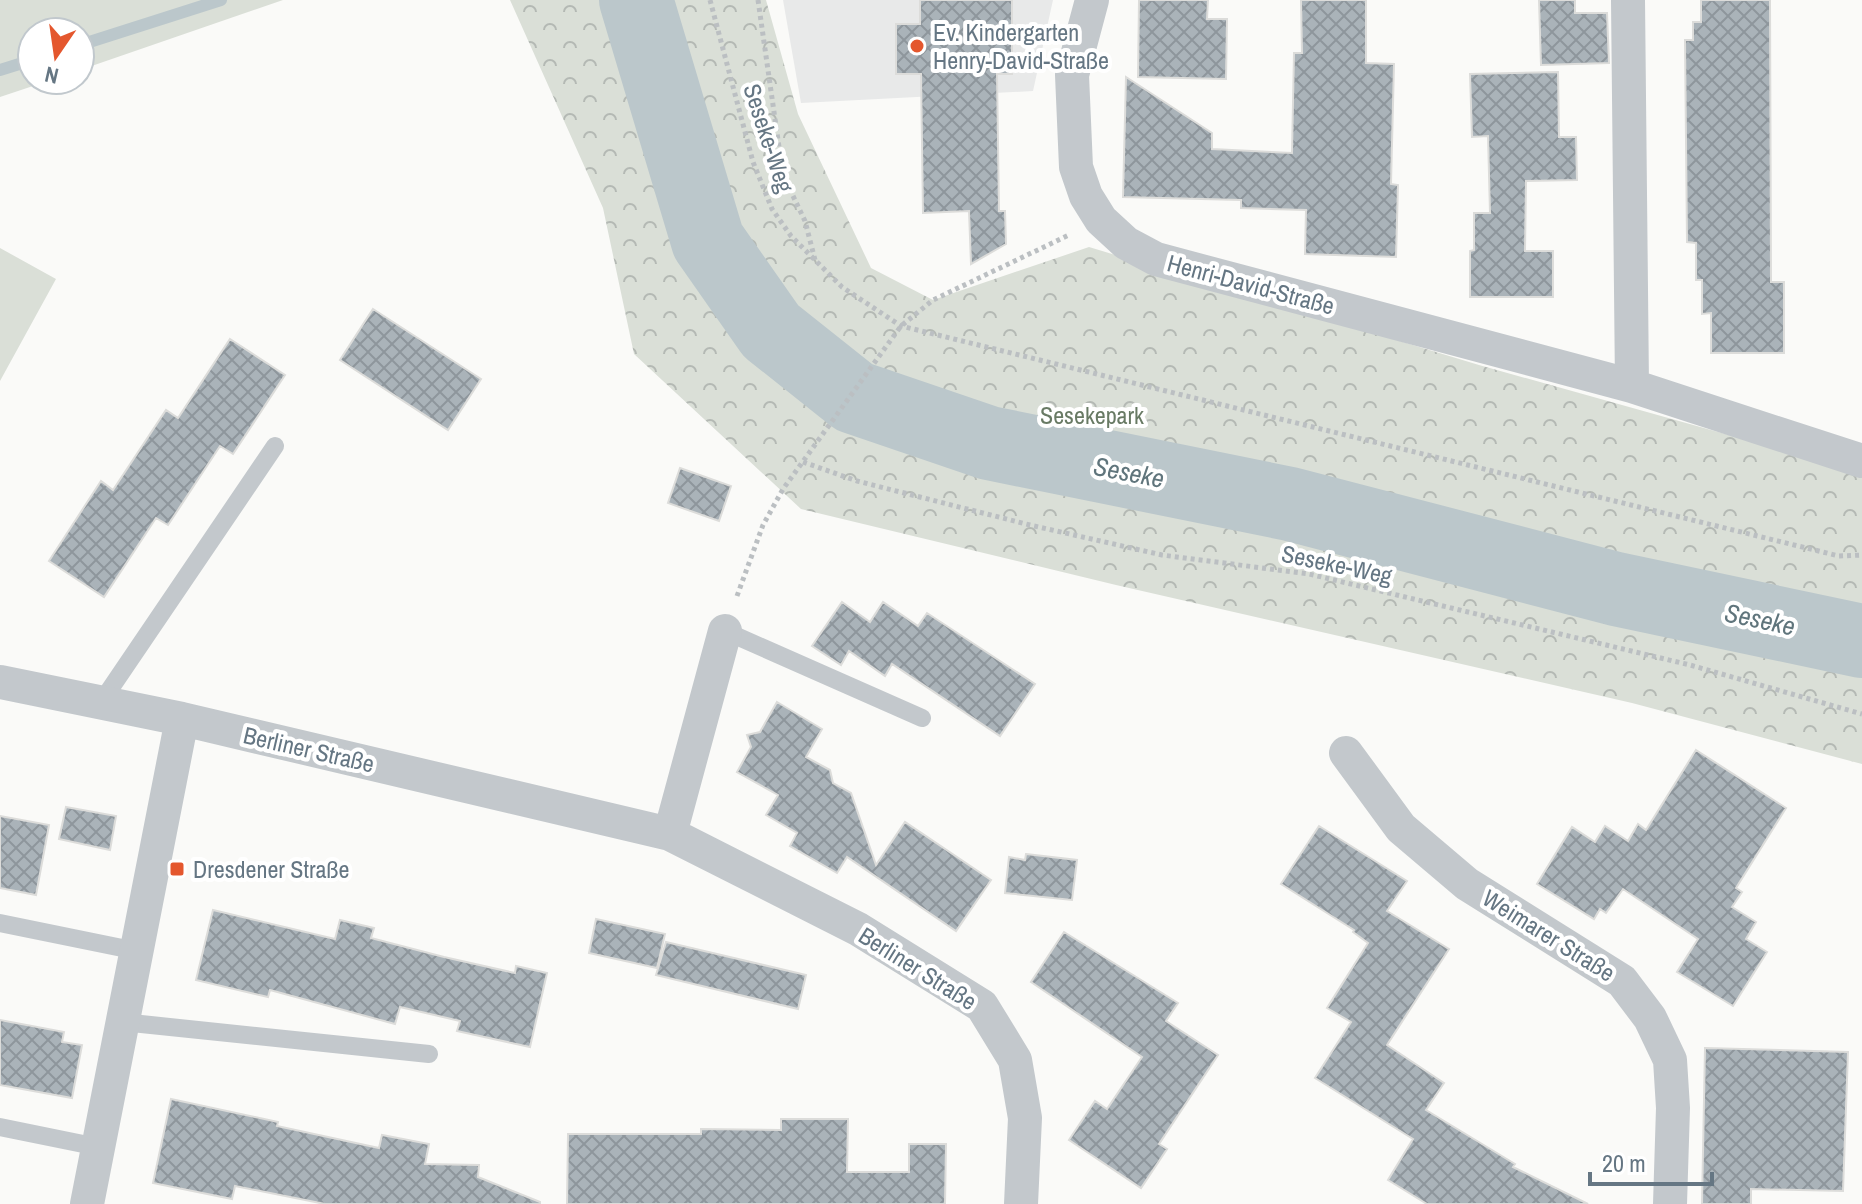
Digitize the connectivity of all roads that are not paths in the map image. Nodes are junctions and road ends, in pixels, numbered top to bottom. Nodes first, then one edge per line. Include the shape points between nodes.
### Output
1 (1092, 0) edge
2 (1628, 0) edge
3 (1632, 386) junction
4 (275, 446) dead end
5 (1862, 461) edge
6 (725, 631) joint
7 (0, 682) edge
8 (102, 701) junction
9 (922, 718) dead end
10 (182, 719) junction
11 (1346, 753) dead end
12 (670, 834) junction
13 (0, 923) edge
14 (137, 951) junction
15 (122, 1022) junction
16 (429, 1054) dead end
17 (0, 1127) edge
18 (98, 1147) junction
19 (87, 1204) edge
20 (1021, 1204) edge
21 (1670, 1204) edge

1 - 3 street, Henri-David-Straße via 1072,75 1076,167 1101,220 1126,243 1156,259
2 - 3 street
3 - 5 street, Henri-David-Straße
4 - 8 lane
6 - 9 lane
6 - 12 street
7 - 8 street, Berliner Straße
8 - 10 street, Berliner Straße
10 - 12 street, Berliner Straße
10 - 14 street
11 - 21 street, Weimarer Straße via 1401,828 1467,884 1622,981 1650,1018 1670,1060
12 - 20 street, Berliner Straße via 858,929 982,1006 1015,1060 1025,1118
13 - 14 lane
14 - 15 street
15 - 16 lane
15 - 18 street
17 - 18 lane
18 - 19 street

